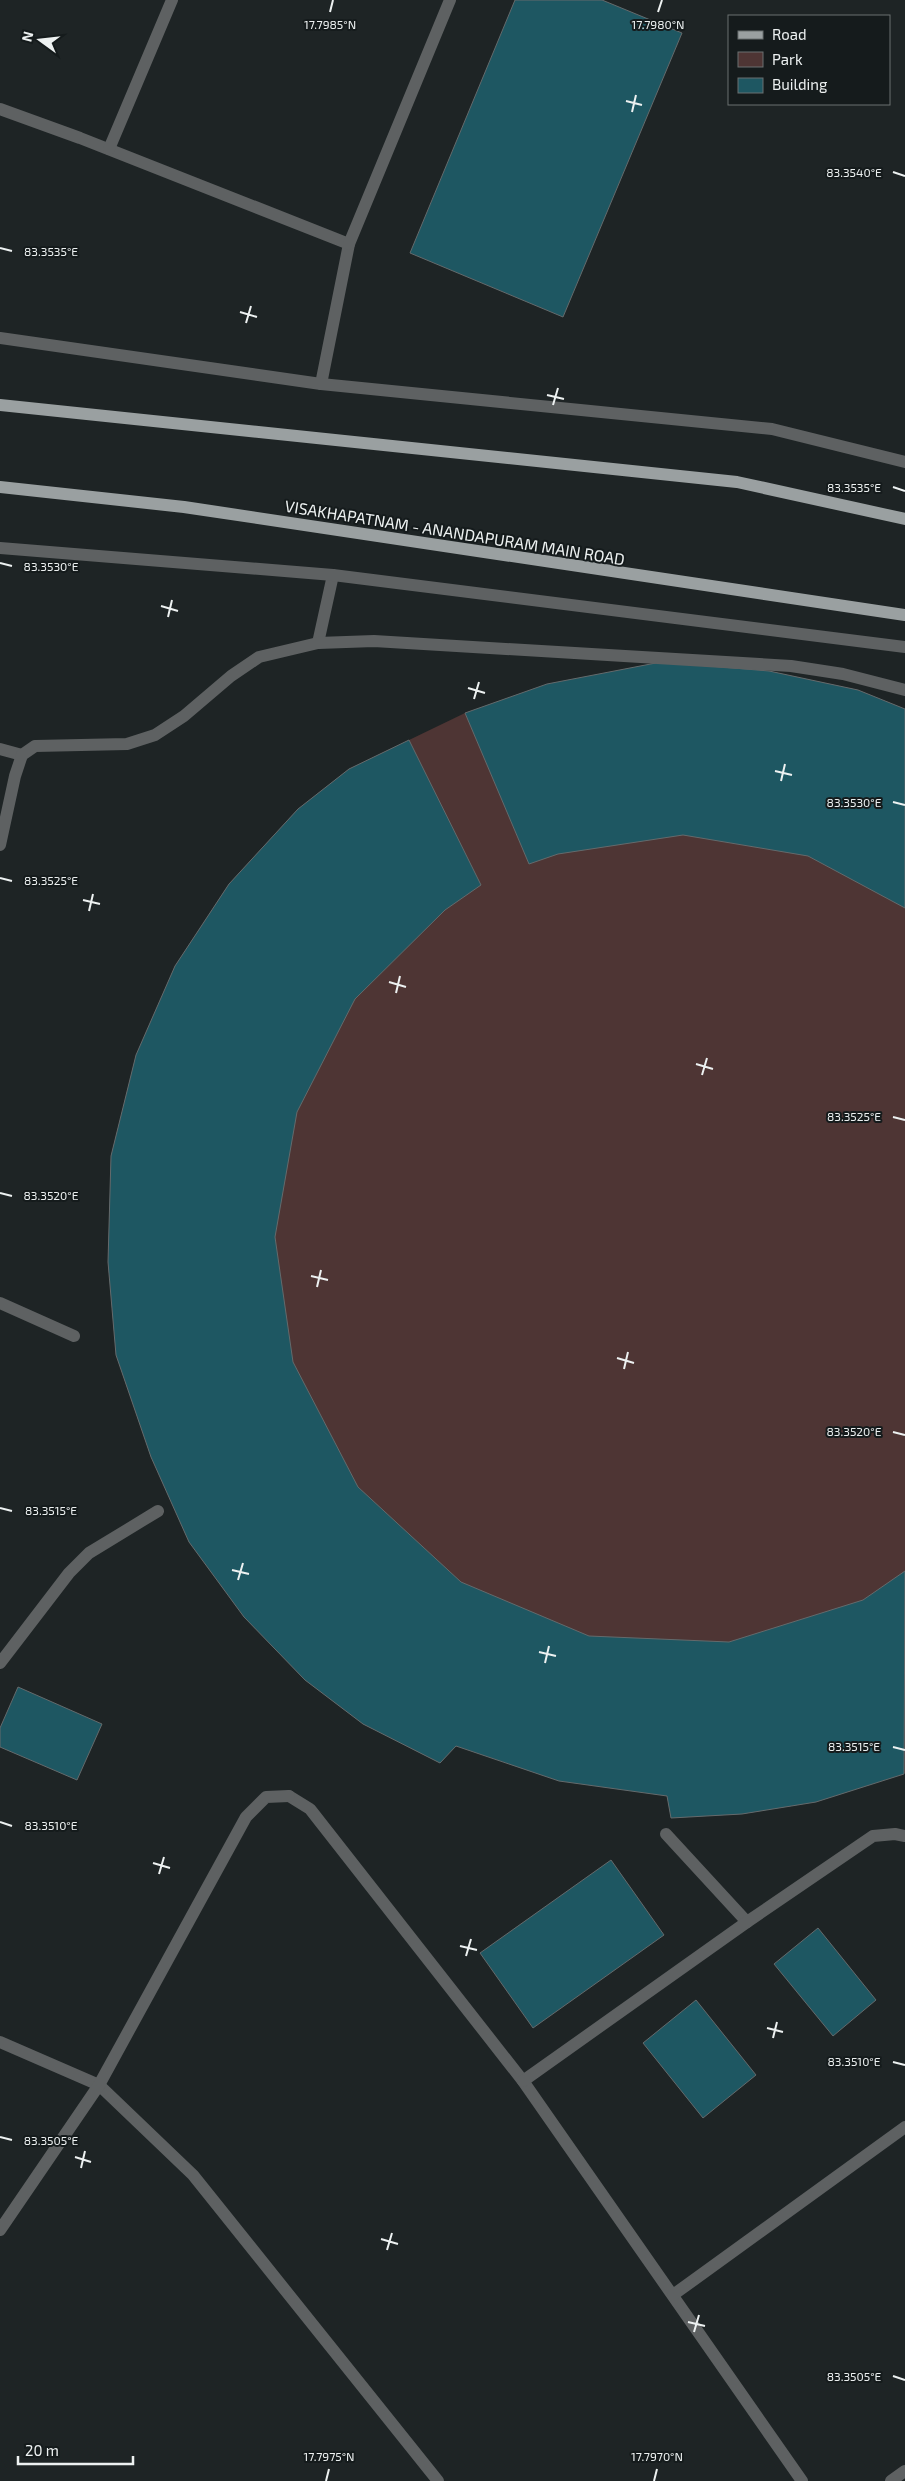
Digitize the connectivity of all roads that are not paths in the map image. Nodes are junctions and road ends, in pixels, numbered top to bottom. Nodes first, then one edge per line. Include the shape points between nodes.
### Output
1 (172, 0) edge
2 (450, 0) edge
3 (0, 109) edge
4 (109, 149) junction
5 (349, 244) junction
6 (0, 338) edge
7 (321, 384) junction
8 (0, 405) edge
9 (905, 462) edge
10 (0, 487) edge
11 (905, 519) edge
12 (0, 548) edge
13 (333, 575) junction
14 (905, 615) edge
15 (318, 643) junction
16 (905, 646) edge
17 (905, 690) edge
18 (0, 750) edge
19 (22, 755) junction
20 (0, 845) edge
21 (0, 1303) edge
22 (74, 1336) dead end
23 (158, 1511) dead end
24 (0, 1662) edge
25 (666, 1834) dead end
26 (905, 1836) edge
27 (747, 1922) junction
28 (0, 2042) edge
29 (523, 2081) junction
30 (99, 2085) junction
31 (905, 2127) edge
32 (0, 2230) edge
33 (672, 2295) junction
34 (905, 2471) edge
35 (438, 2481) edge
36 (802, 2481) edge
37 (891, 2481) edge

1 - 4 street
2 - 5 street
3 - 4 street
4 - 5 street
5 - 7 street
6 - 7 street
7 - 9 street via 772,429
8 - 11 main road via 738,482
10 - 14 main road, VISAKHAPATNAM - ANANDAPURAM MAIN ROAD via 184,507
12 - 13 street
13 - 15 street
13 - 16 street
15 - 17 street via 374,640 791,666 843,674
15 - 19 street via 259,657 155,735 127,744 35,746
18 - 19 street
19 - 20 street
21 - 22 street
23 - 24 street via 89,1553 69,1573
25 - 27 street
26 - 27 street via 873,1836
27 - 29 street
28 - 30 street
29 - 30 street via 310,1809 290,1796 266,1797 246,1817
29 - 33 street
30 - 32 street
30 - 35 street via 193,2174
31 - 33 street
33 - 36 street
34 - 37 street

